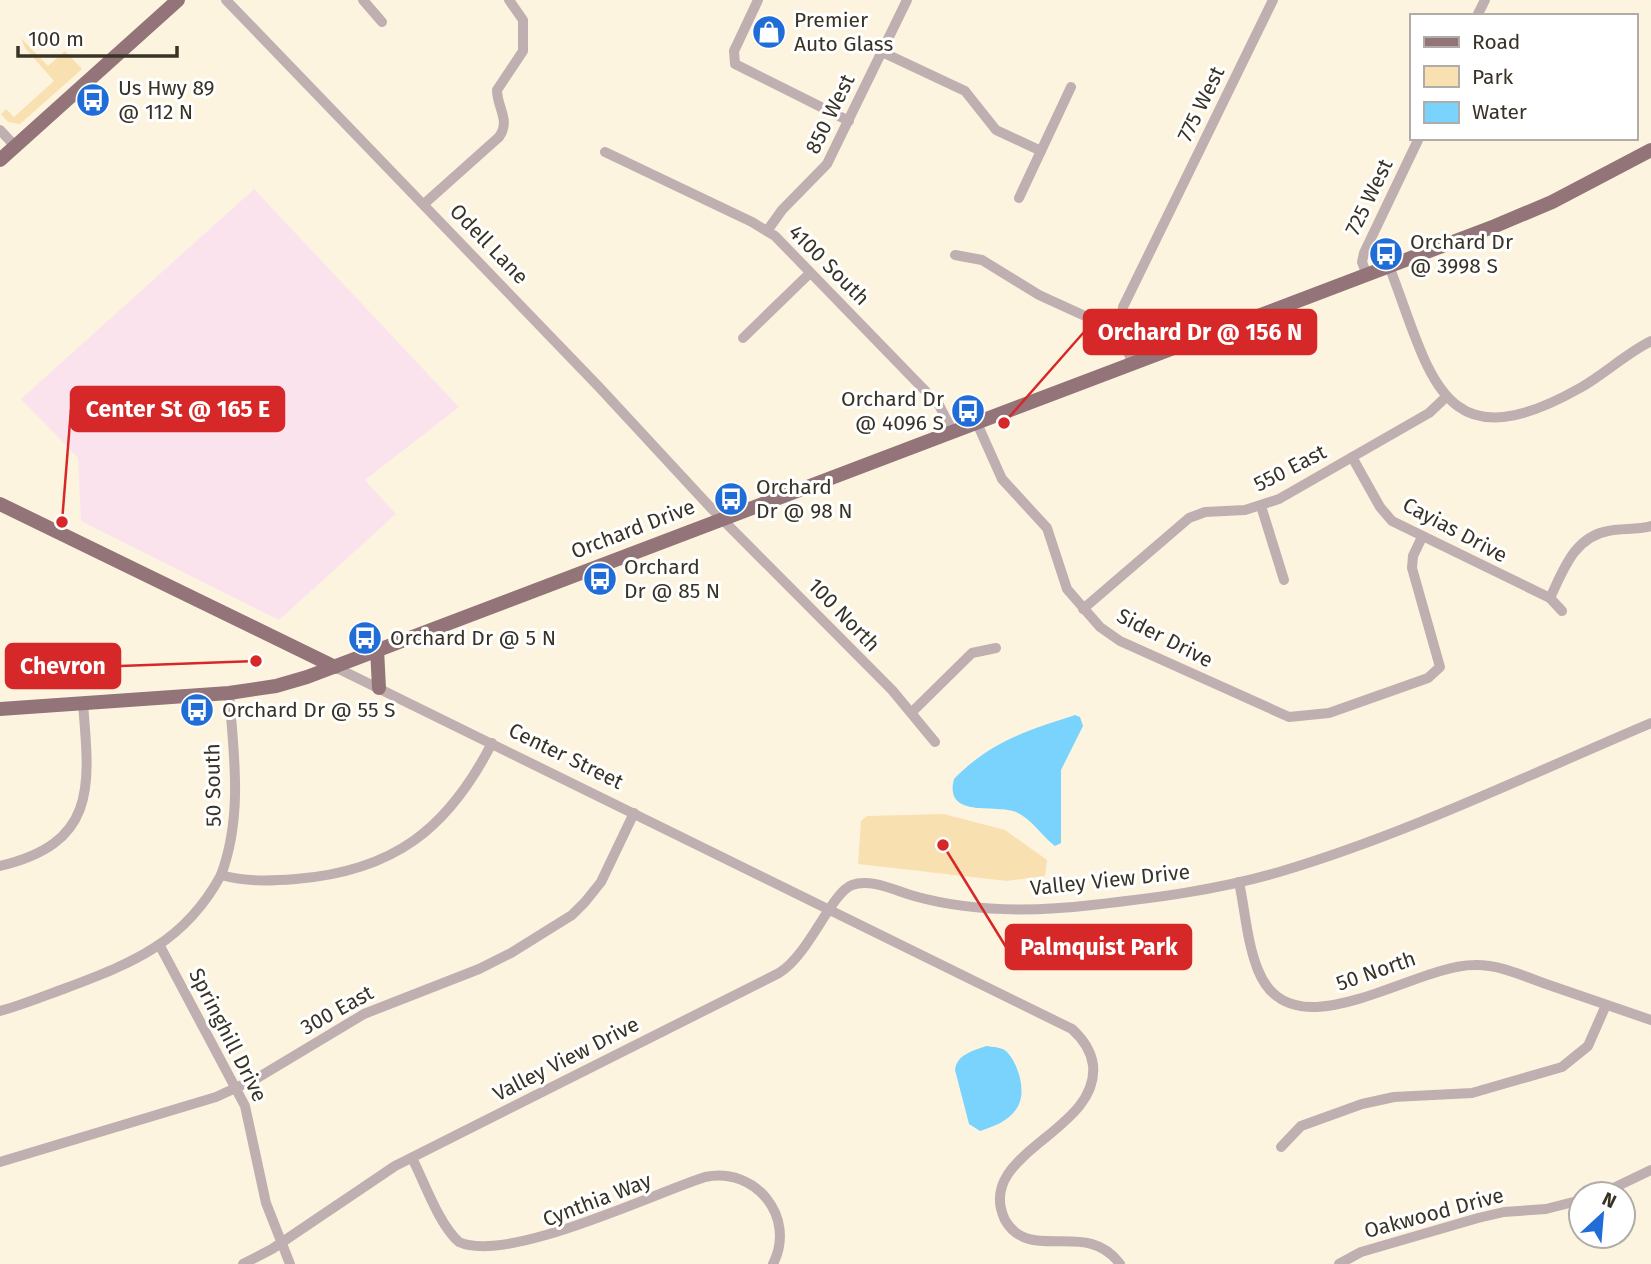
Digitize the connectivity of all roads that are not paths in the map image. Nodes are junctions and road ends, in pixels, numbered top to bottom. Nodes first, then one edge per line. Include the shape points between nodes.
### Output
1 (178, 0) edge
2 (226, 0) edge
3 (363, 0) edge
4 (509, 0) edge
5 (758, 0) edge
6 (907, 0) edge
7 (1273, 0) edge
8 (382, 22) dead end
9 (882, 52) junction
10 (1071, 87) dead end
11 (849, 121) junction
12 (0, 130) edge
13 (1418, 140) edge
14 (15, 146) junction
15 (1651, 150) edge
16 (1041, 151) junction
17 (605, 152) dead end
18 (0, 160) edge
19 (1019, 198) dead end
20 (425, 204) junction
21 (767, 231) junction
22 (955, 255) dead end
23 (1389, 266) junction
24 (810, 273) junction
25 (1367, 275) junction
26 (1121, 332) junction
27 (743, 338) dead end
28 (1651, 341) edge
29 (1132, 362) junction
30 (1446, 397) junction
31 (976, 421) junction
32 (952, 430) junction
33 (1352, 457) junction
34 (0, 504) edge
35 (1261, 506) junction
36 (722, 517) junction
37 (1651, 526) edge
38 (1422, 537) junction
39 (1284, 580) dead end
40 (1550, 598) junction
41 (1083, 609) junction
42 (1562, 611) dead end
43 (377, 649) junction
44 (996, 649) dead end
45 (335, 667) junction
46 (379, 688) junction
47 (229, 694) junction
48 (83, 704) junction
49 (0, 709) edge
50 (912, 712) junction
51 (1651, 723) edge
52 (935, 742) dead end
53 (492, 743) junction
54 (634, 813) junction
55 (0, 866) edge
56 (221, 875) junction
57 (1239, 882) junction
58 (831, 909) junction
59 (160, 946) junction
60 (1606, 1004) junction
61 (0, 1011) edge
62 (1651, 1020) edge
63 (236, 1088) junction
64 (1281, 1147) dead end
65 (412, 1158) junction
66 (0, 1163) edge
67 (1651, 1170) edge
68 (1630, 1180) edge
69 (1567, 1204) edge
70 (282, 1242) junction
71 (243, 1264) edge
72 (290, 1264) edge
73 (774, 1264) edge
74 (1120, 1264) edge
75 (1339, 1264) edge

1 - 14 main road
2 - 20 street, Odell Lane
3 - 8 street
4 - 20 street via 523,20 523,51 498,90 504,129
5 - 11 street via 734,51 735,64
6 - 9 street, 850 West
7 - 26 street, 775 West via 1123,307
9 - 11 street, 850 West
9 - 16 street via 965,91 996,130
10 - 16 street
11 - 21 street, 850 West via 824,170
12 - 14 street
13 - 25 street, 725 West via 1364,253
14 - 18 main road
15 - 23 main road, Orchard Drive via 1524,214
16 - 19 street
17 - 21 street, 4100 South
20 - 36 street, Odell Lane
21 - 24 street, 4100 South
22 - 26 street via 982,260 1039,295
23 - 25 main road, Orchard Drive
23 - 30 street via 1430,374
24 - 27 street
24 - 32 street, 4100 South via 939,405
25 - 29 main road, Orchard Drive
26 - 29 street
28 - 30 street via 1585,385 1523,415 1503,419 1481,416
29 - 31 main road, Orchard Drive
30 - 33 street, 550 East via 1429,413
31 - 32 main road, Orchard Drive
31 - 41 street, Sider Drive via 1002,479 1047,528 1065,584
32 - 36 main road, Orchard Drive
33 - 35 street, 550 East
33 - 38 street, Cayias Drive via 1387,517
34 - 45 main road, Center Street
35 - 39 street
35 - 41 street, 550 East via 1205,512 1182,522
36 - 43 main road, Orchard Drive
36 - 50 street, 100 North
37 - 40 street via 1609,531 1587,540 1569,558
38 - 40 street, Cayias Drive
38 - 41 street, Sider Drive via 1412,568 1440,667 1427,678 1329,713 1289,717 1120,641
40 - 42 street, Cayias Drive
43 - 45 main road, Orchard Drive
43 - 46 main road
44 - 50 street via 972,653
45 - 46 street, Center Street
45 - 47 main road, Orchard Drive via 276,687
46 - 53 street, Center Street
47 - 48 main road, Orchard Drive
47 - 56 street, 50 South via 236,812 232,844
48 - 49 main road, Orchard Drive
48 - 55 street via 88,775 79,811 66,832 48,848
50 - 52 street, 100 North
51 - 57 street, Valley View Drive via 1345,851
53 - 54 street, Center Street
53 - 56 street via 458,801 424,833 388,856 312,877 260,881
54 - 58 street, Center Street
54 - 63 street, 300 East via 601,882 572,915 497,961 365,1014
56 - 59 street, 50 South via 197,910
57 - 58 street, Valley View Drive via 1109,903 1028,909 949,904 859,883 841,893
57 - 60 street, 50 North via 1259,972 1277,996 1296,1006 1326,1008 1436,971 1474,965 1506,970
58 - 65 street, Valley View Drive via 802,955 779,973
58 - 74 street, Center Street via 1066,1026 1085,1043 1093,1068 1085,1101 1011,1168 1002,1187 1001,1204 1009,1226 1024,1241 1044,1246 1091,1243
59 - 61 street, 50 South via 113,971
59 - 63 street, Springhill Drive
60 - 62 street
60 - 64 street via 1592,1041 1562,1067 1472,1093 1406,1096 1362,1104 1301,1126
63 - 66 street, 300 East
63 - 70 street, Springhill Drive via 250,1122 266,1203
65 - 70 street, Valley View Drive
65 - 73 street, Cynthia Way via 449,1230 461,1243 486,1253 576,1233 705,1177 738,1178 760,1190 776,1212 780,1239
67 - 68 street
69 - 75 street, Oakwood Drive via 1478,1218 1361,1252
70 - 71 street, Valley View Drive
70 - 72 street, Springhill Drive

